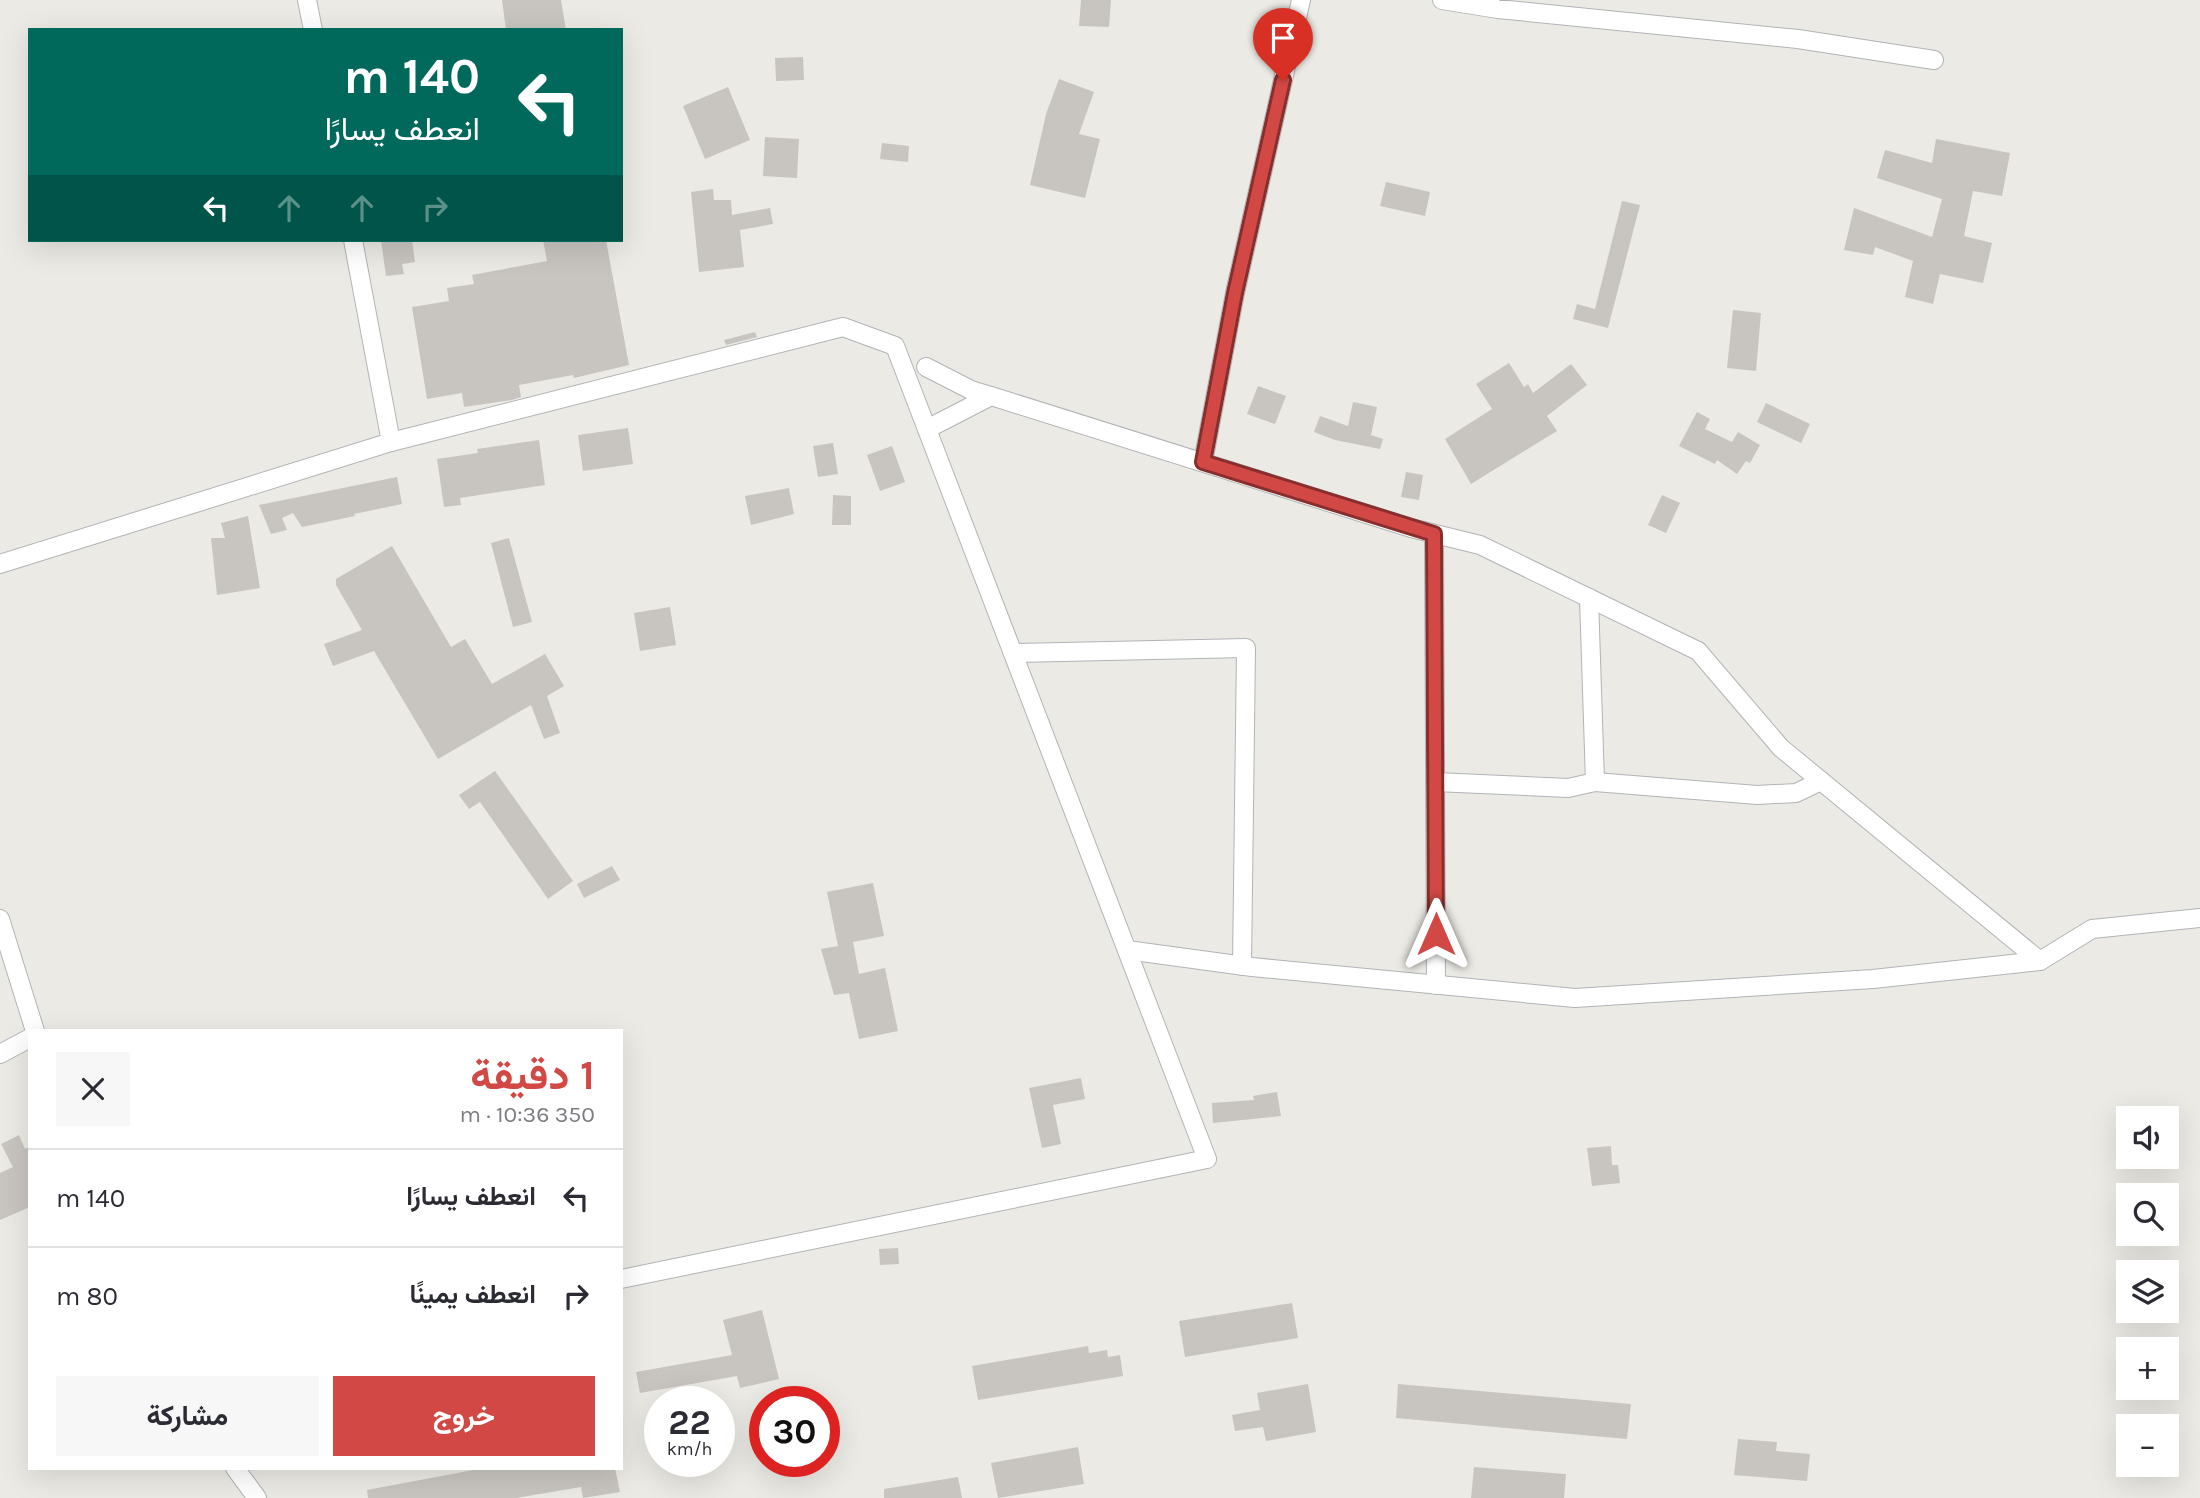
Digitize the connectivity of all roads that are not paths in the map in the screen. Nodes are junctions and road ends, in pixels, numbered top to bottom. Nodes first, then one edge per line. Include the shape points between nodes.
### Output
1 (307, 0) edge
2 (1301, 0) edge
3 (1442, 0) edge
4 (313, 28) edge
5 (1934, 60) dead end
6 (353, 242) edge
7 (926, 367) dead end
8 (991, 396) junction
9 (927, 429) junction
10 (391, 442) junction
11 (1203, 462) junction
12 (1434, 534) junction
13 (0, 564) edge
14 (1589, 598) junction
15 (1013, 653) junction
16 (1821, 781) junction
17 (1435, 782) junction
18 (1595, 782) junction
19 (2200, 918) edge
20 (0, 919) edge
21 (1127, 950) junction
22 (2040, 961) junction
23 (1242, 965) junction
24 (1436, 985) junction
25 (34, 1029) edge
26 (28, 1039) edge
27 (0, 1054) edge
28 (623, 1279) edge
29 (237, 1470) edge
30 (257, 1498) edge

1 - 4 street
2 - 11 street via 1235,293
3 - 5 street via 1798,39
6 - 10 street
7 - 8 street
8 - 9 street
8 - 11 street
9 - 10 street via 895,346 843,327
9 - 15 street
10 - 13 street
11 - 12 street
12 - 14 street via 1480,545
12 - 17 street
14 - 16 street via 1698,651 1781,748
14 - 18 street
15 - 21 street
15 - 23 street via 1246,648
16 - 18 street via 1796,793 1756,795
16 - 22 street
17 - 18 street via 1568,788
17 - 24 street
19 - 22 street via 2092,929
20 - 25 street
21 - 23 street
21 - 28 street via 1207,1159
22 - 24 street via 1873,979 1575,998
23 - 24 street
26 - 27 street
29 - 30 street

